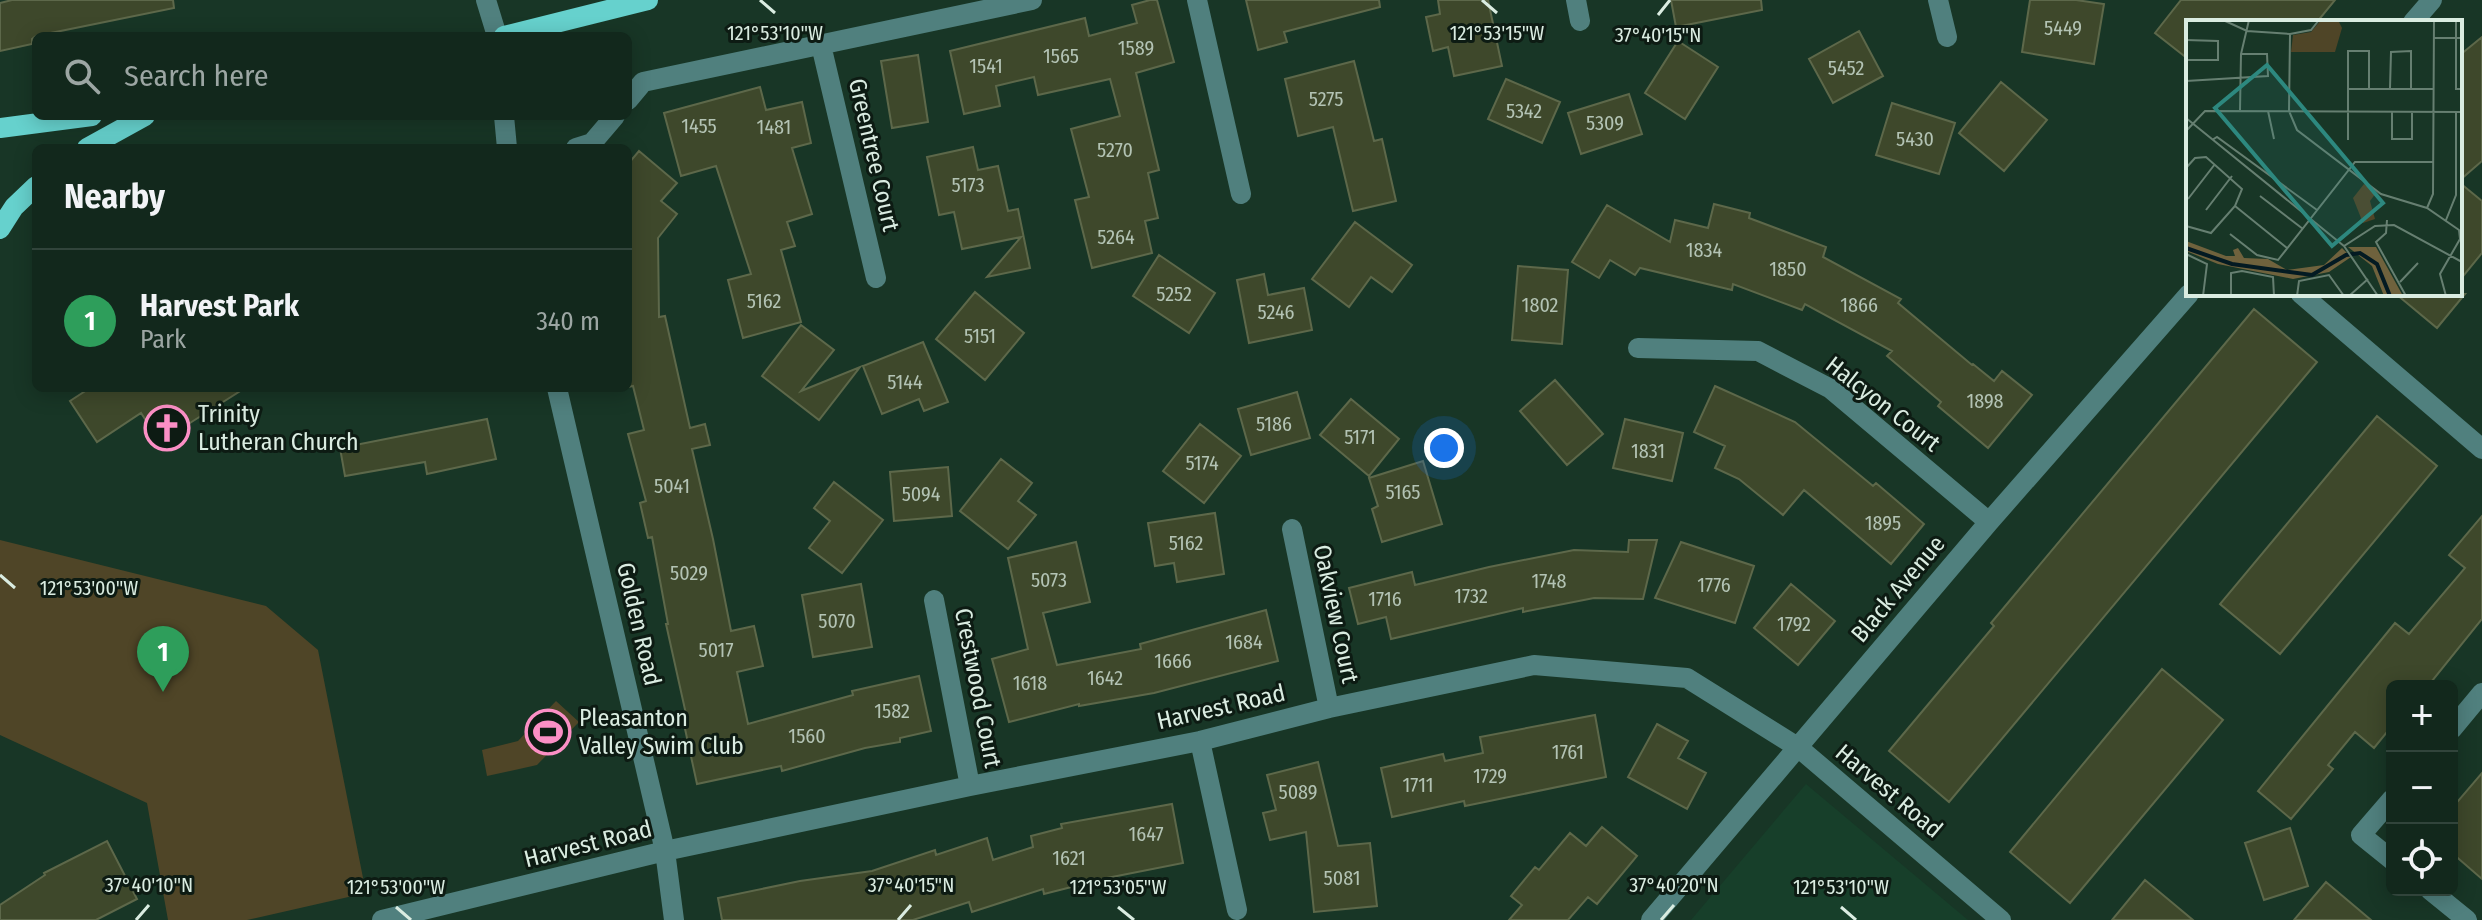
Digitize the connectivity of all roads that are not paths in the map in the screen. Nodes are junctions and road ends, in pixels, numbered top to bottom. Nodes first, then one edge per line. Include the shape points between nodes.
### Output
1 (486, 0) edge
2 (648, 0) edge
3 (1032, 0) edge
4 (1197, 0) edge
5 (1576, 0) edge
6 (1938, 0) edge
7 (2432, 0) edge
8 (2415, 20) edge
9 (1580, 21) dead end
10 (496, 32) edge
11 (520, 32) edge
12 (1947, 37) dead end
13 (821, 45) junction
14 (632, 95) edge
15 (61, 120) edge
16 (138, 120) edge
17 (504, 120) edge
18 (612, 120) edge
19 (0, 128) edge
20 (94, 144) edge
21 (507, 144) edge
22 (589, 144) edge
23 (32, 190) edge
24 (1241, 194) dead end
25 (0, 229) edge
26 (876, 278) dead end
27 (2187, 296) edge
28 (2303, 296) edge
29 (1638, 348) dead end
30 (558, 392) edge
31 (2482, 449) edge
32 (1989, 522) junction
33 (1292, 529) dead end
34 (934, 600) dead end
35 (2482, 693) edge
36 (1329, 708) junction
37 (2458, 722) edge
38 (1200, 741) junction
39 (1799, 748) junction
40 (970, 786) junction
41 (2386, 806) edge
42 (665, 851) junction
43 (2386, 855) edge
44 (2437, 896) edge
45 (1237, 910) dead end
46 (382, 920) edge
47 (674, 920) edge
48 (1651, 920) edge
49 (2001, 920) edge
50 (2467, 920) edge

1 - 10 street
2 - 11 main road
3 - 13 street
4 - 24 street
5 - 9 street
6 - 12 street
7 - 8 street
13 - 14 street via 643,82
13 - 26 street, Greentree Court
15 - 19 main road
16 - 20 main road
17 - 21 street
18 - 22 street
23 - 25 main road
27 - 32 street, Black Avenue
28 - 31 street
29 - 32 street, Halcyon Court via 1758,351 1831,389
30 - 42 street, Golden Road
32 - 39 street, Black Avenue
33 - 36 street, Oakview Court
34 - 40 street, Crestwood Court
35 - 37 street
36 - 38 street, Harvest Road
36 - 39 street, Harvest Road via 1534,665 1687,678
38 - 40 street, Harvest Road
38 - 45 street
39 - 48 street, Black Avenue
39 - 49 street, Harvest Road
40 - 42 street, Harvest Road
41 - 43 street via 2361,835
42 - 46 street, Harvest Road
42 - 47 street, Golden Road
44 - 50 street

